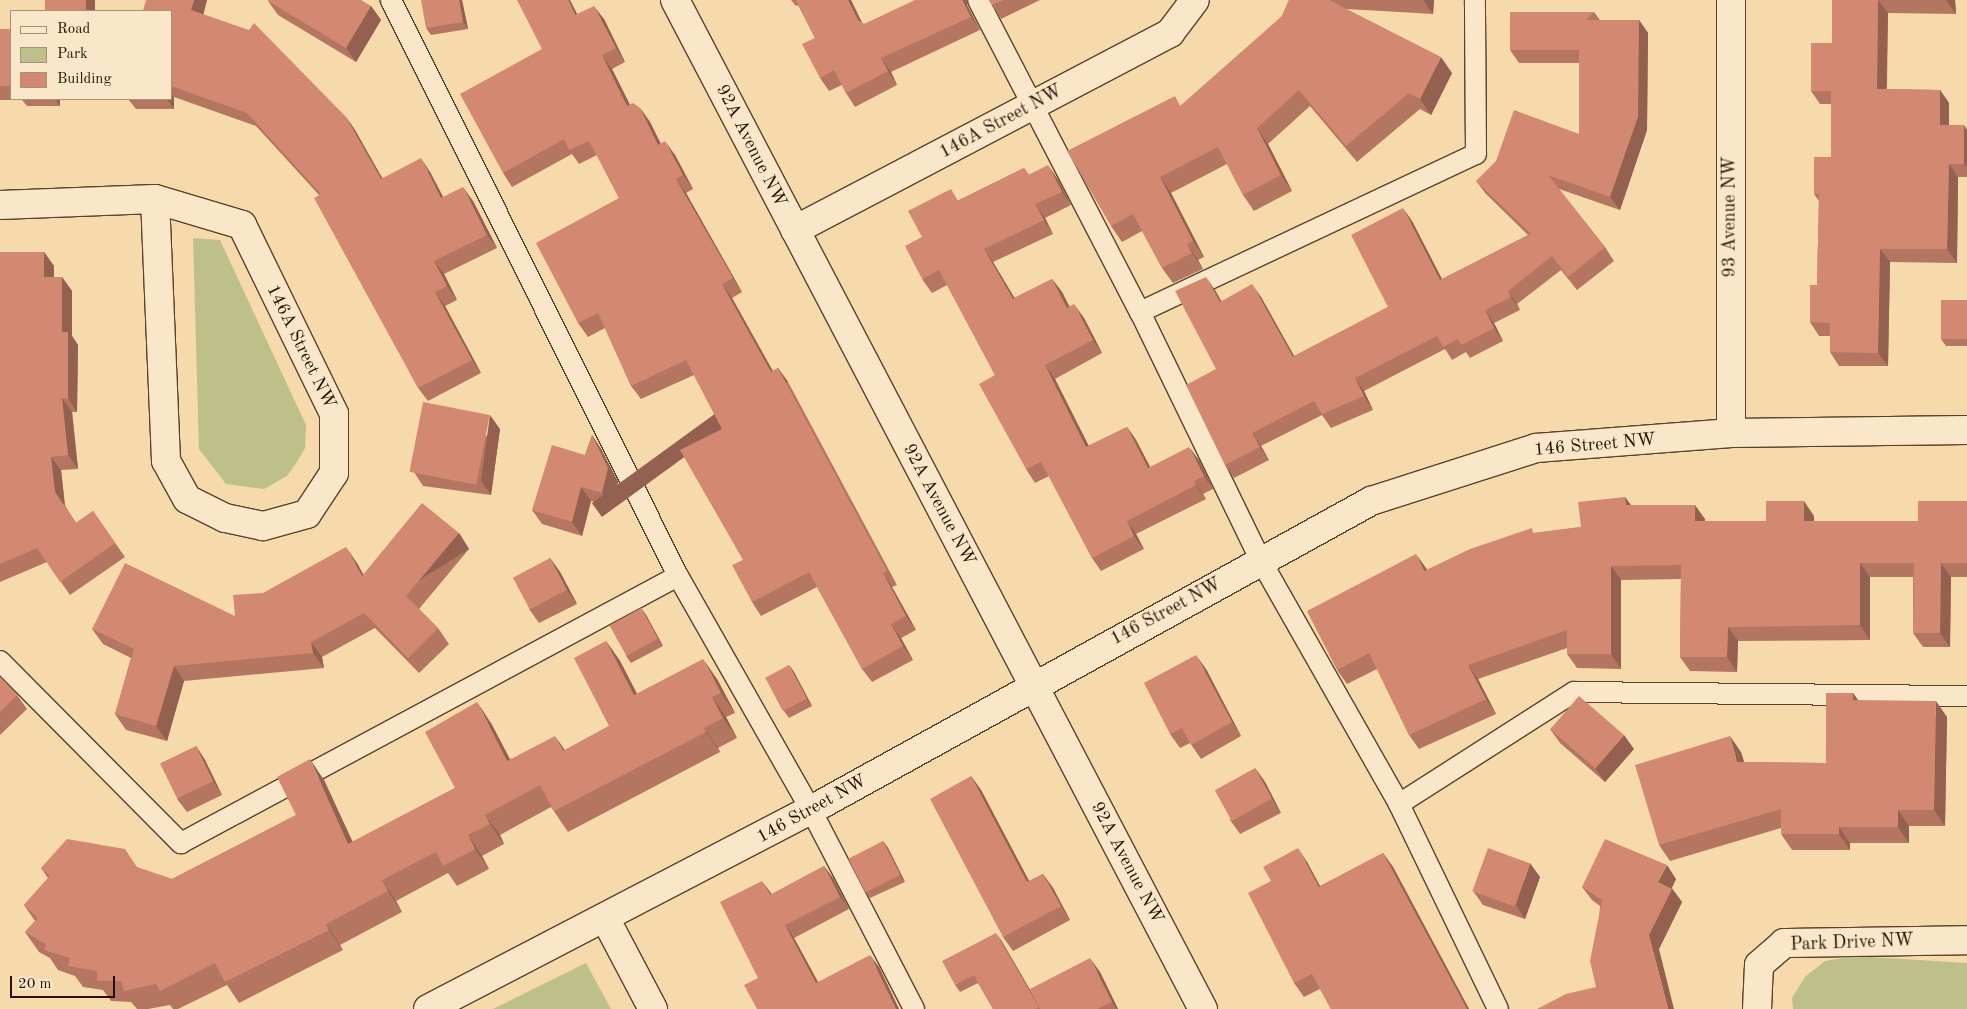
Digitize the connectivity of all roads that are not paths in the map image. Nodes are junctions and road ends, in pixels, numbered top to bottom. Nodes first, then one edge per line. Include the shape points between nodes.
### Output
1 (391, 0) edge
2 (676, 0) edge
3 (978, 0) edge
4 (1195, 0) edge
5 (1475, 0) edge
6 (1731, 0) edge
7 (1034, 105) junction
8 (155, 199) junction
9 (0, 205) edge
10 (795, 230) junction
11 (1140, 312) junction
12 (1967, 430) edge
13 (1732, 433) junction
14 (1261, 560) junction
15 (678, 576) junction
16 (0, 661) edge
17 (1033, 684) junction
18 (1967, 696) edge
19 (1399, 804) junction
20 (811, 810) junction
21 (605, 918) junction
22 (1967, 940) edge
23 (428, 1009) edge
24 (653, 1009) edge
25 (914, 1009) edge
26 (1202, 1009) edge
27 (1498, 1009) edge
28 (1757, 1009) edge

1 - 15 lane
2 - 10 street, 92A Avenue NW
3 - 7 lane
4 - 7 street, 146A Street NW via 1170,33
5 - 11 lane via 1476,154
6 - 13 street, 93 Avenue NW
7 - 10 street, 146A Street NW
7 - 11 lane
8 - 8 street, 146A Street NW via 166,460 187,499 225,518 262,526 307,514 334,473 334,414 242,224
8 - 9 street, 146A Street NW
10 - 17 street, 92A Avenue NW
11 - 14 lane
12 - 13 street, 146 Street NW
13 - 14 street, 146 Street NW via 1536,448 1371,501
14 - 17 street, 146 Street NW
14 - 19 lane
15 - 16 lane via 181,843
15 - 20 lane
17 - 20 street, 146 Street NW
17 - 26 street, 92A Avenue NW
18 - 19 lane via 1574,692
19 - 27 lane
20 - 21 street, 146 Street NW
20 - 25 lane
21 - 23 street, 146 Street NW
21 - 24 street
22 - 28 street, Park Drive NW via 1784,943 1759,965

